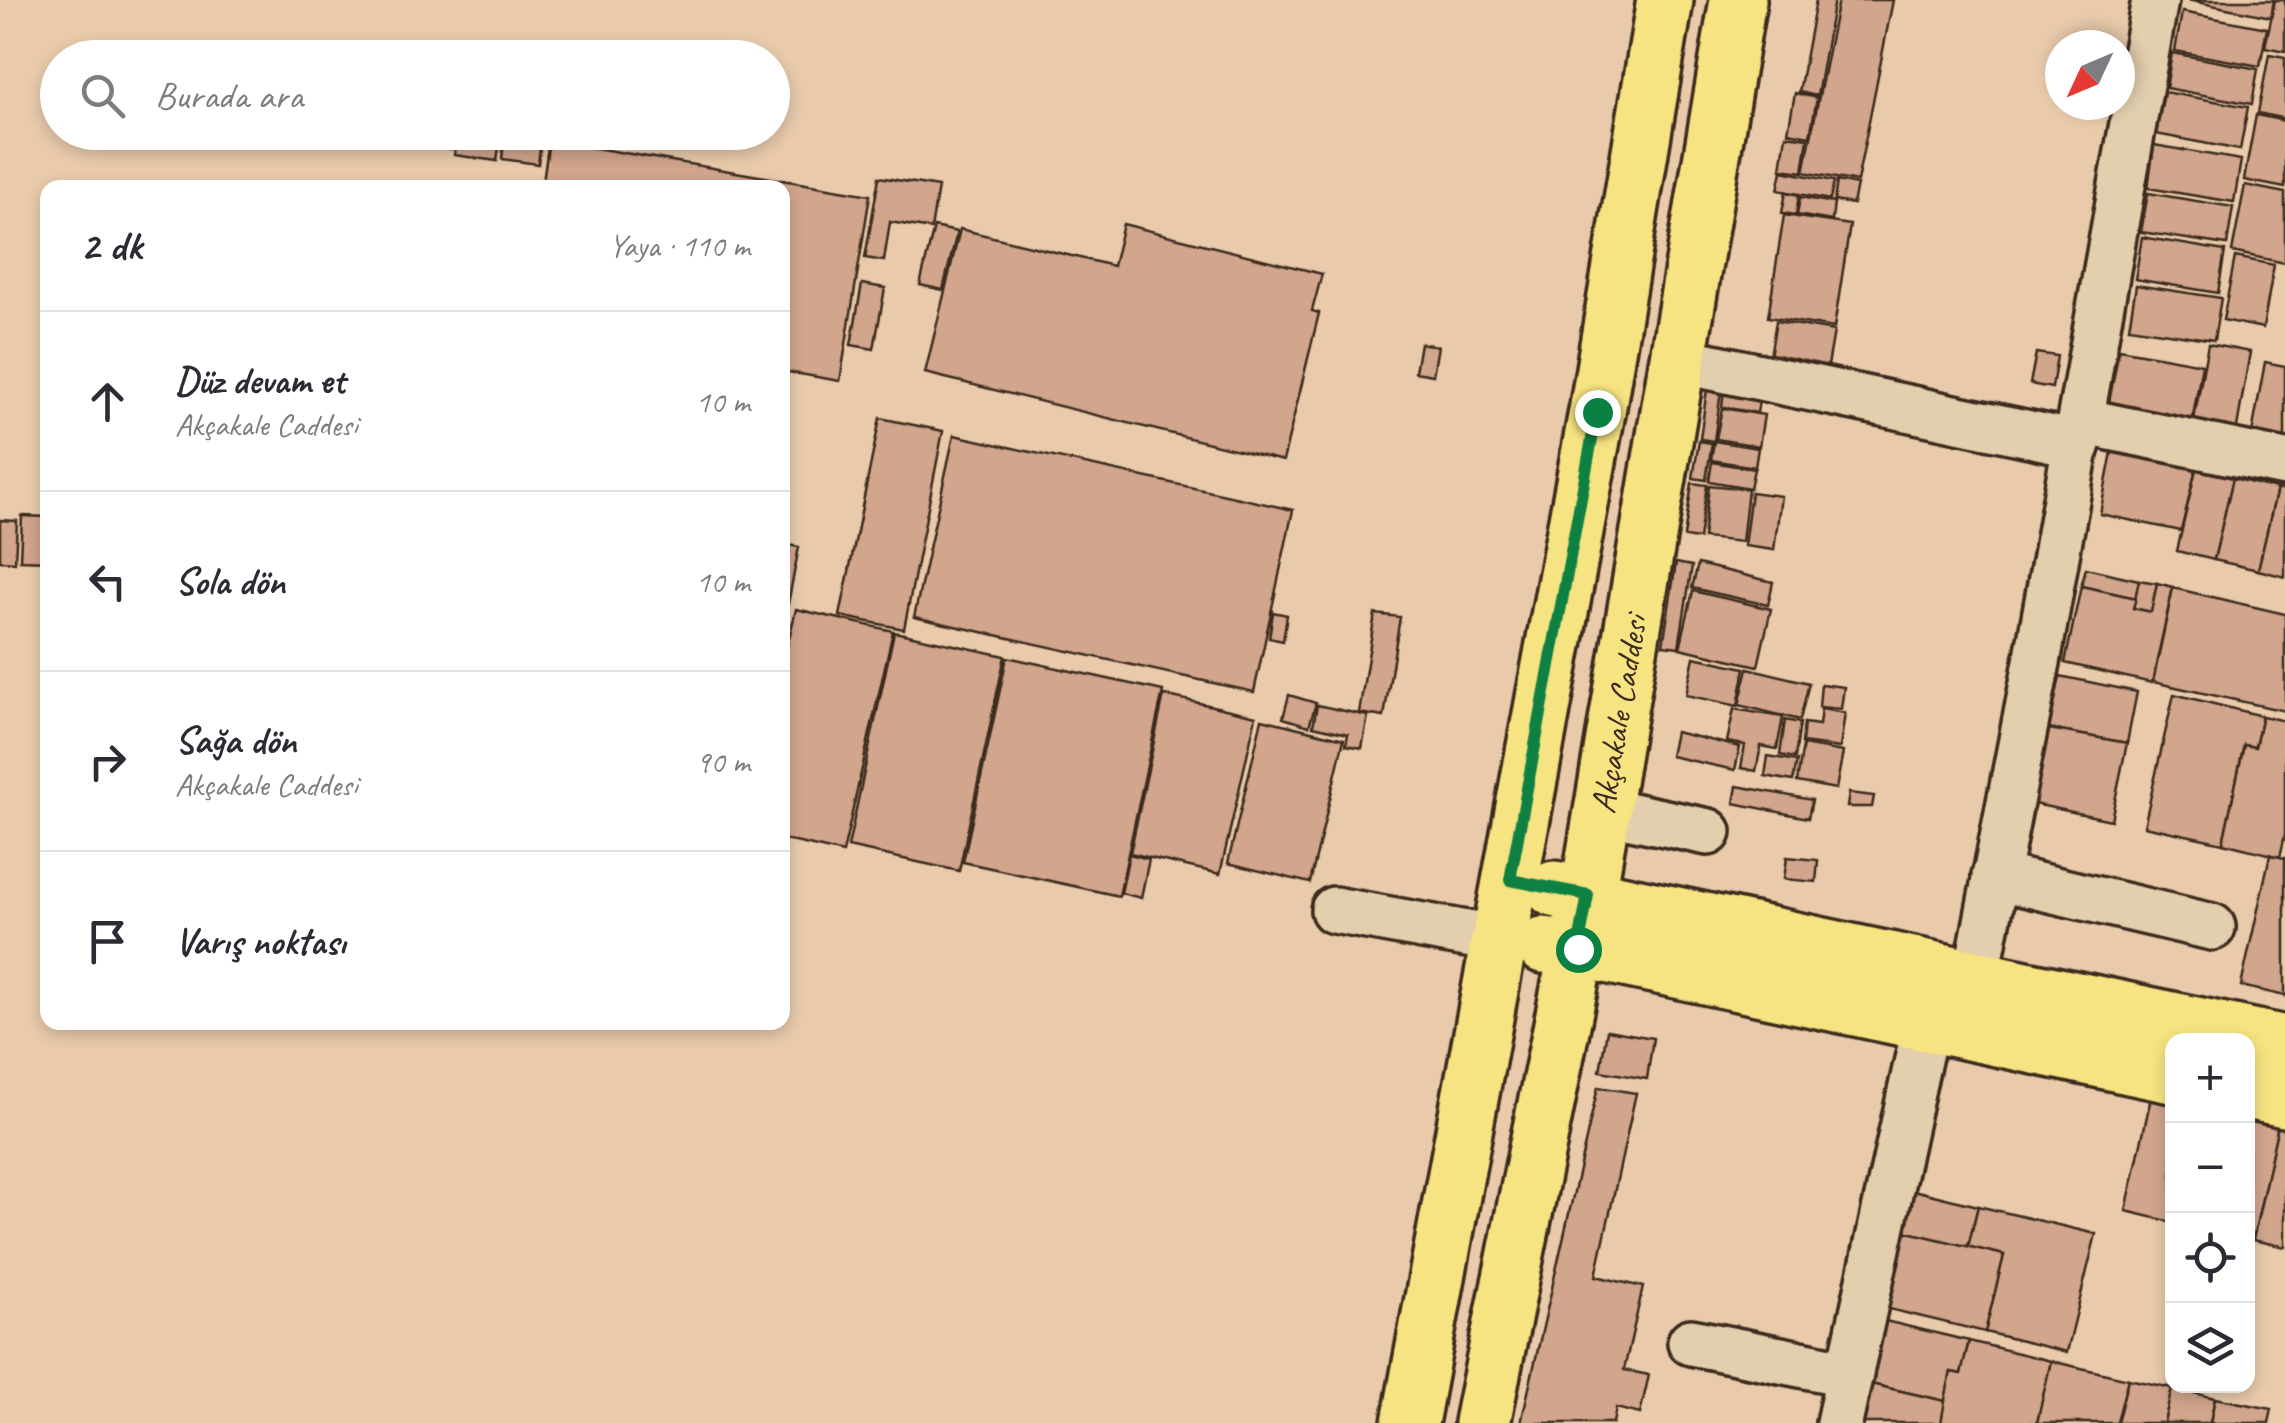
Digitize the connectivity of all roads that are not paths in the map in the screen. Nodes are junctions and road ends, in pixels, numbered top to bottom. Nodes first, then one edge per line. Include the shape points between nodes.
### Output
1 (1665, 0) edge
2 (1738, 0) edge
3 (2155, 0) edge
4 (1680, 360) junction
5 (2079, 432) junction
6 (2285, 464) edge
7 (1603, 810) junction
8 (1708, 832) dead end
9 (1995, 876) junction
10 (1510, 880) junction
11 (1588, 895) junction
12 (1334, 910) dead end
13 (2212, 928) dead end
14 (1500, 940) junction
15 (1578, 949) junction
16 (1976, 979) junction
17 (1926, 1023) junction
18 (2285, 1044) edge
19 (2165, 1074) edge
20 (2255, 1093) edge
21 (2285, 1099) edge
22 (1691, 1342) dead end
23 (1850, 1374) junction
24 (1410, 1423) edge
25 (1482, 1423) edge
26 (1839, 1423) edge

1 - 10 main road
2 - 4 main road, Akçakale Caddesi
3 - 5 street
4 - 5 street
4 - 7 main road, Akçakale Caddesi
5 - 6 street
5 - 9 street
7 - 8 street
7 - 11 main road, Akçakale Caddesi
9 - 13 street
9 - 16 street
10 - 11 main road
10 - 14 main road
11 - 15 main road, Akçakale Caddesi
11 - 16 main road
12 - 14 street
14 - 15 main road
14 - 24 main road
15 - 17 main road
15 - 25 main road, Akçakale Caddesi
16 - 18 main road
17 - 19 main road
17 - 23 street
20 - 21 main road
22 - 23 street
23 - 26 street

